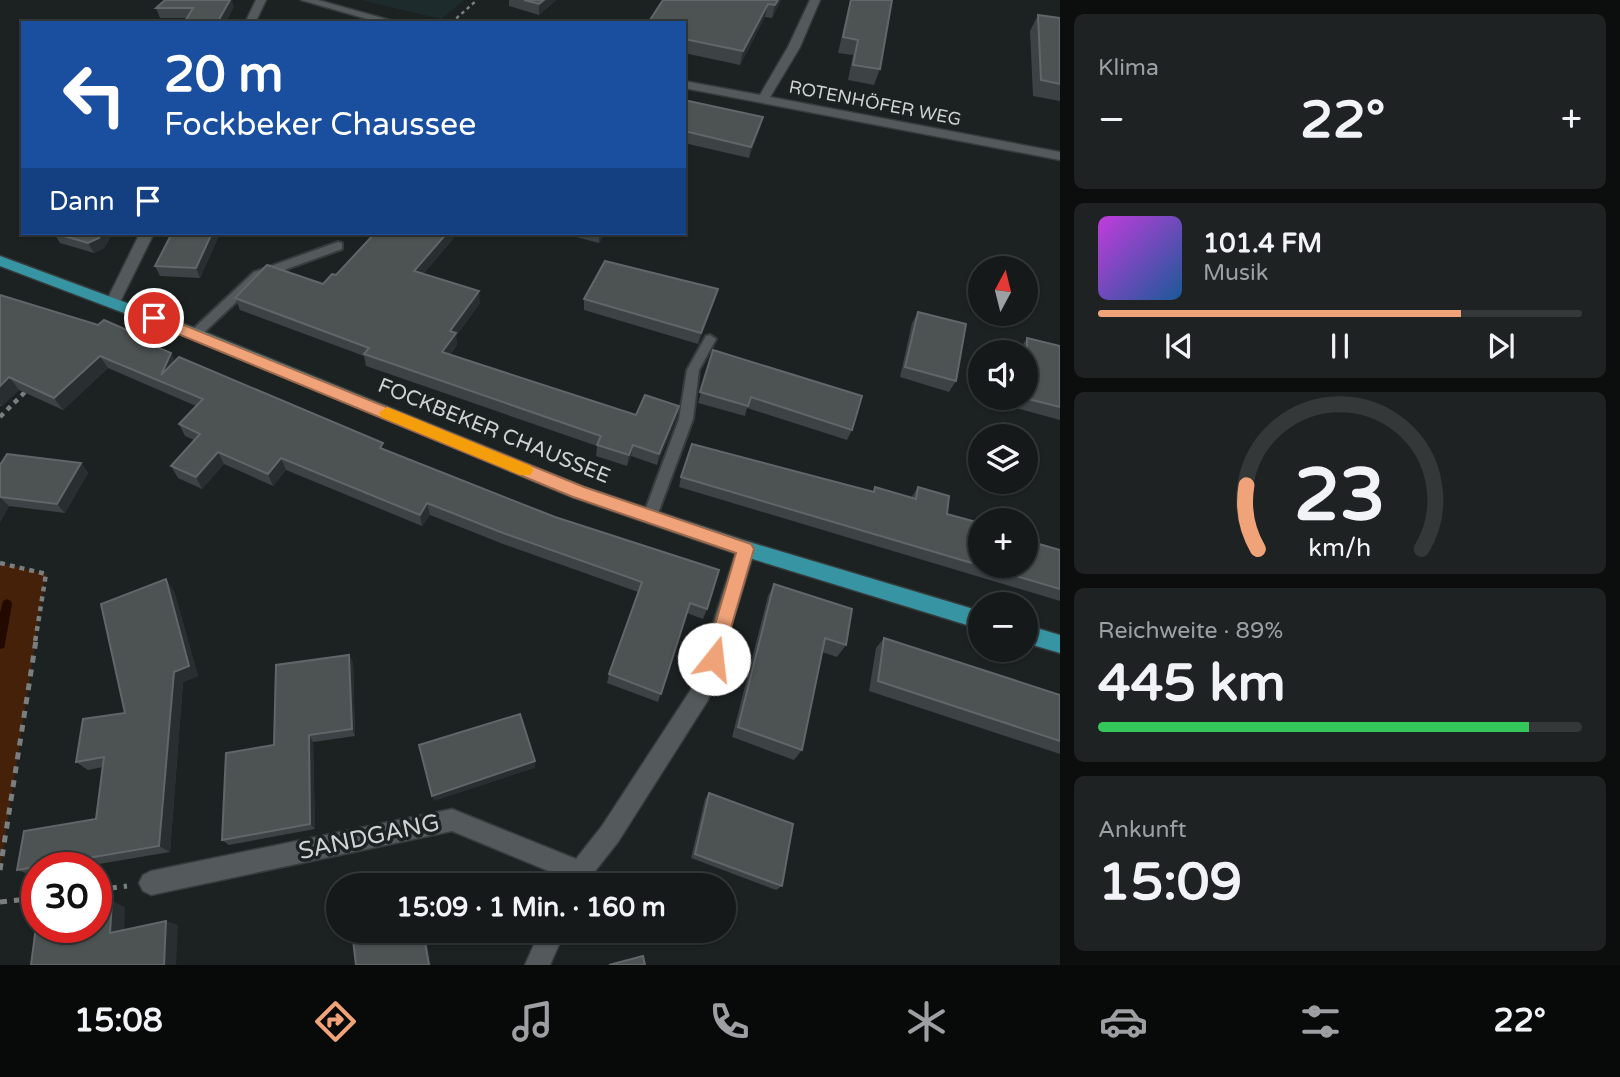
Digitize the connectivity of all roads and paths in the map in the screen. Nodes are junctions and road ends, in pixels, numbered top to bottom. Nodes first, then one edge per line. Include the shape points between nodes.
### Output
1 (261, 0) edge
2 (306, 0) edge
3 (477, 0) edge
4 (815, 0) edge
5 (251, 21) edge
6 (387, 21) edge
7 (453, 21) edge
8 (686, 84) edge
9 (762, 99) junction
10 (1060, 156) edge
11 (146, 235) edge
12 (338, 246) dead end
13 (0, 261) edge
14 (113, 302) junction
15 (195, 334) junction
16 (710, 339) dead end
17 (28, 388) edge
18 (0, 417) edge
19 (650, 516) junction
20 (746, 549) junction
21 (0, 563) edge
22 (968, 616) edge
23 (1038, 638) edge
24 (1060, 645) edge
25 (0, 870) edge
26 (564, 873) edge
27 (581, 873) edge
28 (151, 883) dead end
29 (21, 900) edge
30 (0, 902) edge
31 (547, 943) edge
32 (537, 965) edge

1 - 5 street
2 - 6 street
3 - 7 path
4 - 9 street via 794,47
8 - 9 street, ROTENHÖFER WEG
9 - 10 street, ROTENHÖFER WEG
11 - 14 street
12 - 15 lane via 258,275
13 - 14 main road, FOCKBEKER CHAUSSEE
14 - 15 main road, FOCKBEKER CHAUSSEE
15 - 19 main road, FOCKBEKER CHAUSSEE via 579,492
16 - 19 lane via 693,370 686,419
17 - 18 path
19 - 20 main road, FOCKBEKER CHAUSSEE
20 - 22 main road, FOCKBEKER CHAUSSEE
20 - 27 street, SANDGANG via 701,693
21 - 25 path via 46,575
23 - 24 main road
26 - 28 street, SANDGANG via 452,820
29 - 30 path
31 - 32 street

